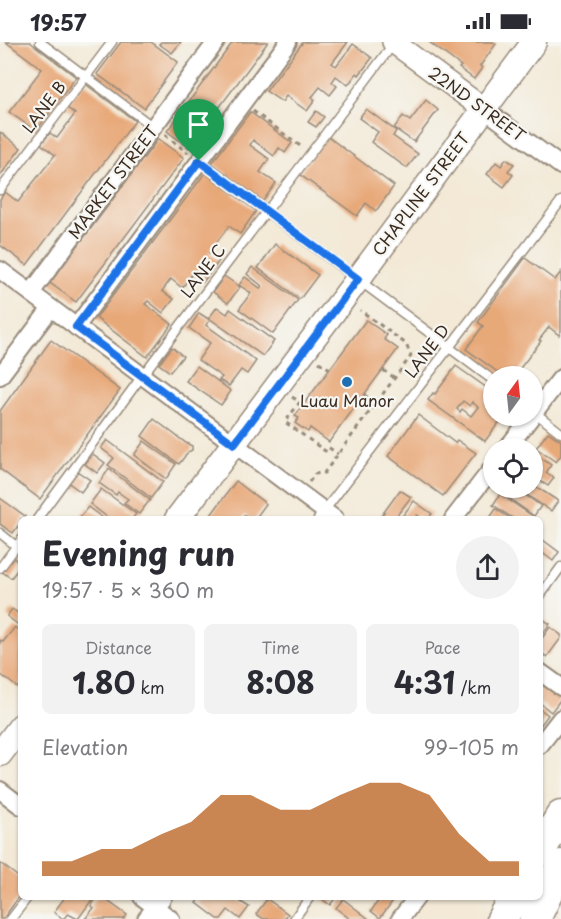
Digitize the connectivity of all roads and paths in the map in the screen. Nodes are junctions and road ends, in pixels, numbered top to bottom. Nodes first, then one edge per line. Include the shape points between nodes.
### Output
1 (39, 42) edge
2 (112, 42) edge
3 (216, 42) edge
4 (288, 42) edge
5 (393, 42) edge
6 (534, 42) edge
7 (86, 76) junction
8 (249, 108) dead end
9 (484, 110) junction
10 (153, 127) junction
11 (310, 154) junction
12 (199, 161) junction
13 (561, 166) edge
14 (0, 190) edge
15 (561, 201) edge
16 (267, 211) junction
17 (0, 270) edge
18 (358, 279) junction
19 (30, 293) junction
20 (357, 307) dead end
21 (51, 308) junction
22 (76, 327) junction
23 (449, 348) junction
24 (317, 360) dead end
25 (330, 369) dead end
26 (383, 370) dead end
27 (483, 373) edge
28 (0, 376) edge
29 (142, 376) junction
30 (394, 378) junction
31 (561, 378) edge
32 (364, 395) dead end
33 (290, 396) dead end
34 (543, 401) edge
35 (376, 403) junction
36 (543, 421) edge
37 (524, 426) edge
38 (561, 433) edge
39 (515, 438) edge
40 (234, 444) junction
41 (338, 454) junction
42 (483, 480) edge
43 (309, 482) dead end
44 (39, 516) edge
45 (179, 516) edge
46 (325, 516) edge
47 (455, 516) edge
48 (0, 533) edge
49 (18, 544) edge
50 (18, 547) edge
51 (561, 567) edge
52 (0, 568) edge
53 (543, 592) edge
54 (543, 674) edge
55 (561, 687) edge
56 (561, 718) edge
57 (18, 730) edge
58 (543, 741) edge
59 (0, 754) edge
60 (0, 790) edge
61 (18, 804) edge
62 (561, 816) edge
63 (543, 846) edge
64 (561, 865) edge
65 (26, 900) edge
66 (308, 900) edge
67 (415, 900) edge
68 (512, 900) edge
69 (151, 905) edge
70 (11, 919) edge
71 (171, 919) edge
72 (294, 919) edge
73 (400, 919) edge
74 (502, 919) edge
75 (535, 919) edge

1 - 7 lane
2 - 7 lane, LANE B
3 - 10 street, MARKET STREET
4 - 12 street
5 - 9 street, 22ND STREET
5 - 11 lane, LANE C
6 - 9 main road, CHAPLINE STREET
7 - 10 lane
7 - 14 lane, LANE B
8 - 11 path
9 - 13 street, 22ND STREET
9 - 18 main road, CHAPLINE STREET
10 - 12 path
10 - 19 street, MARKET STREET
11 - 16 lane, LANE C
12 - 16 lane
12 - 22 street
15 - 23 lane, LANE D
16 - 18 lane
16 - 29 lane, LANE C
17 - 19 street
18 - 23 lane
18 - 40 main road, CHAPLINE STREET
19 - 21 street
20 - 30 path via 406,344 411,356
21 - 22 street
21 - 28 street
22 - 29 street
23 - 27 lane
23 - 46 lane, LANE D
24 - 25 path
26 - 30 path
29 - 40 street
29 - 44 lane, LANE C
30 - 35 path
31 - 34 street
32 - 35 path
33 - 41 path via 300,402 285,422 325,451 328,447
35 - 41 path
36 - 38 lane
37 - 39 street
40 - 45 main road, CHAPLINE STREET
40 - 46 street
41 - 43 path via 324,473 315,474
42 - 47 street
48 - 49 lane
50 - 52 lane
51 - 53 lane
54 - 55 street
56 - 58 street
57 - 59 main road
60 - 61 street
62 - 63 highway
64 - 75 highway
65 - 70 lane
66 - 72 lane
67 - 73 street
68 - 74 highway
69 - 71 street

